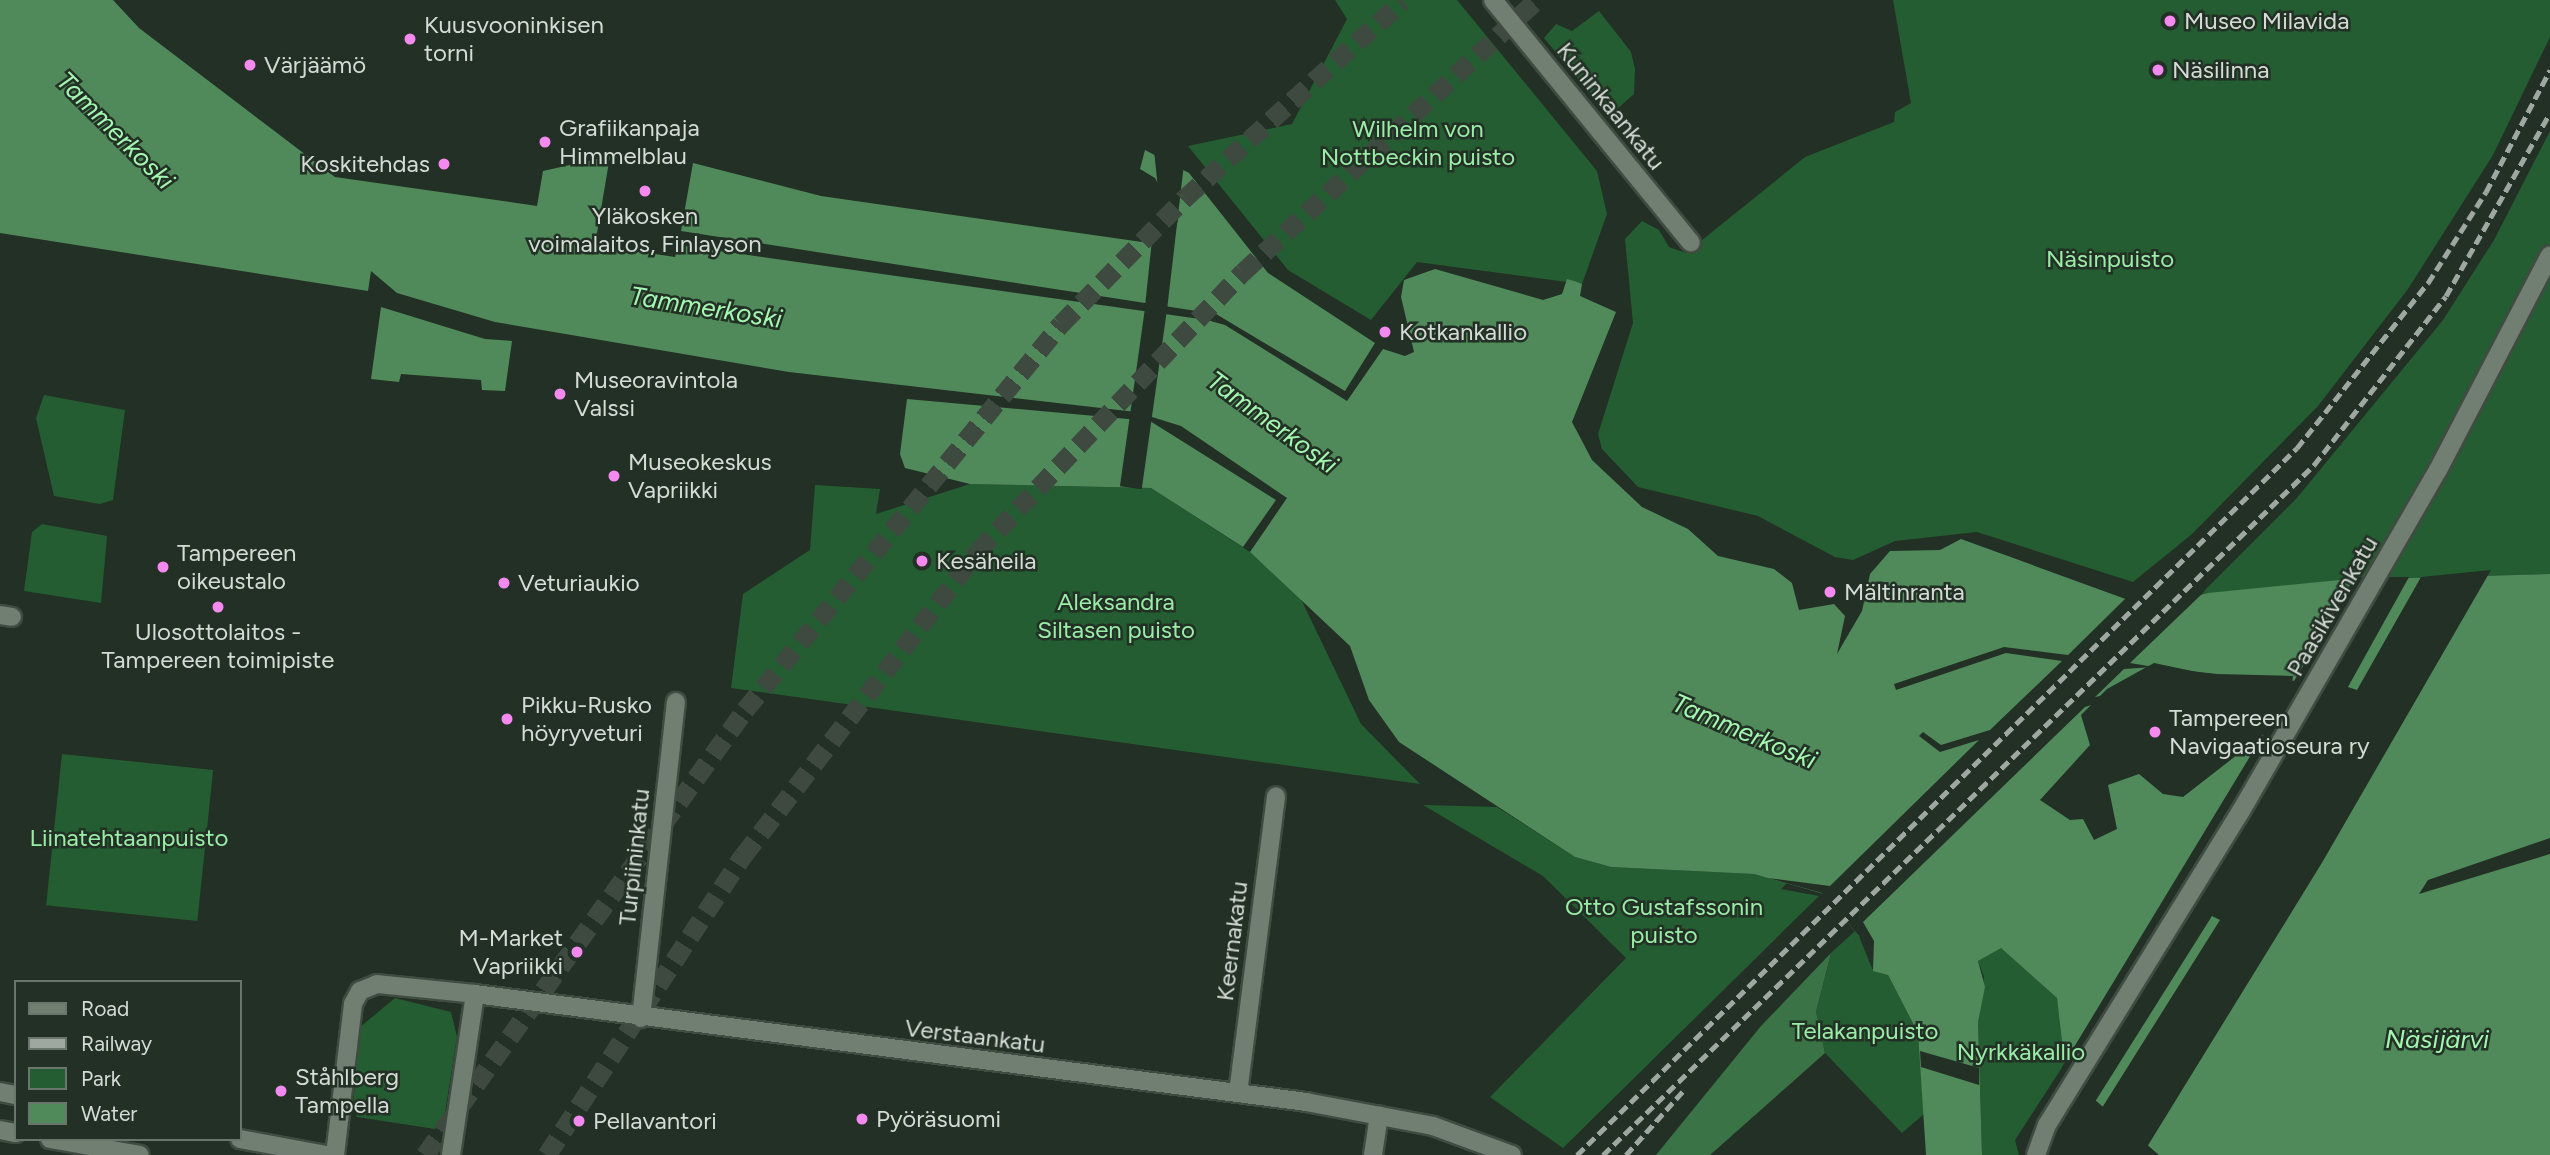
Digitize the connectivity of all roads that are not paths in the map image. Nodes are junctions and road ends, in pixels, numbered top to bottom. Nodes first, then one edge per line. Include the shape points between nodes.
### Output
1 (1493, 0) edge
2 (1691, 243) dead end
3 (2550, 255) edge
4 (676, 702) dead end
5 (1276, 796) dead end
6 (475, 994) junction
7 (641, 1017) junction
8 (1238, 1093) junction
9 (1380, 1115) junction
10 (242, 1139) edge
11 (1466, 1139) junction
12 (61, 1141) edge
13 (140, 1155) edge
14 (326, 1155) edge
15 (335, 1155) edge
16 (451, 1155) edge
17 (1373, 1155) edge
18 (1481, 1155) edge
19 (1512, 1155) edge
20 (2036, 1155) edge

1 - 2 street, Kuninkaankatu
3 - 20 street, Paasikivenkatu via 2438,471 2241,811 2047,1125
4 - 7 street, Turpiininkatu
5 - 8 street, Keernakatu
6 - 7 street, Verstaankatu
6 - 15 street, Verstaankatu via 377,984 360,991 349,1025
6 - 16 street
7 - 8 street, Verstaankatu
8 - 9 street, Verstaankatu
9 - 11 street, Verstaankatu
9 - 17 street
10 - 14 street
11 - 18 street
11 - 19 street, Verstaankatu
12 - 13 street

